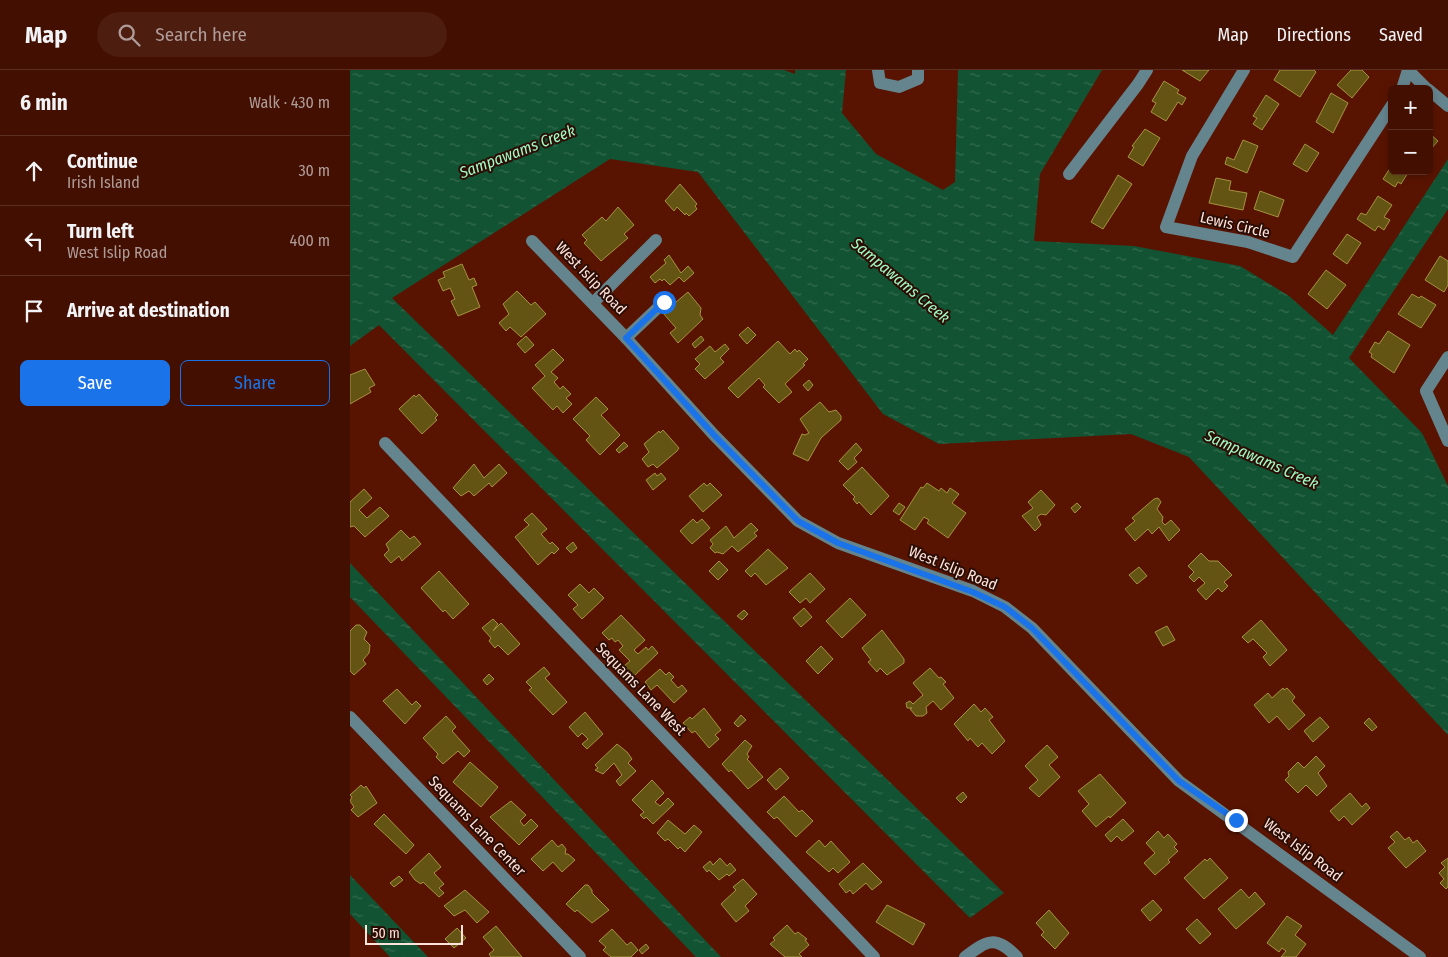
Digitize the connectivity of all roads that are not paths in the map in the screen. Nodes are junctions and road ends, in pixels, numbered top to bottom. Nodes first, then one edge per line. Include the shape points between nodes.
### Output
1 (878, 70) edge
2 (918, 70) edge
3 (1147, 70) edge
4 (1244, 70) edge
5 (1408, 70) edge
6 (1403, 85) edge
7 (1423, 85) edge
8 (1433, 94) edge
9 (1448, 106) edge
10 (1388, 111) edge
11 (1069, 174) dead end
12 (656, 240) dead end
13 (532, 241) dead end
14 (664, 302) dead end
15 (593, 303) junction
16 (626, 338) junction
17 (1448, 357) edge
18 (1448, 441) edge
19 (385, 443) dead end
20 (350, 718) edge
21 (580, 957) edge
22 (874, 957) edge
23 (965, 957) edge
24 (1017, 957) edge
25 (1420, 957) edge

1 - 2 street via 880,83 899,87 918,78
3 - 11 street
4 - 10 street, Lewis Circle via 1192,156 1166,227 1248,242 1293,257
5 - 6 street
5 - 7 street
8 - 9 street
12 - 15 street
13 - 15 street, West Islip Road
14 - 16 street
15 - 16 street, West Islip Road
16 - 25 street, West Islip Road via 798,521 838,543 973,592 1005,607 1032,628 1179,781
17 - 18 street via 1426,391
19 - 22 street, Sequams Lane West
20 - 21 street, Sequams Lane Center
23 - 24 street via 983,943 997,941

